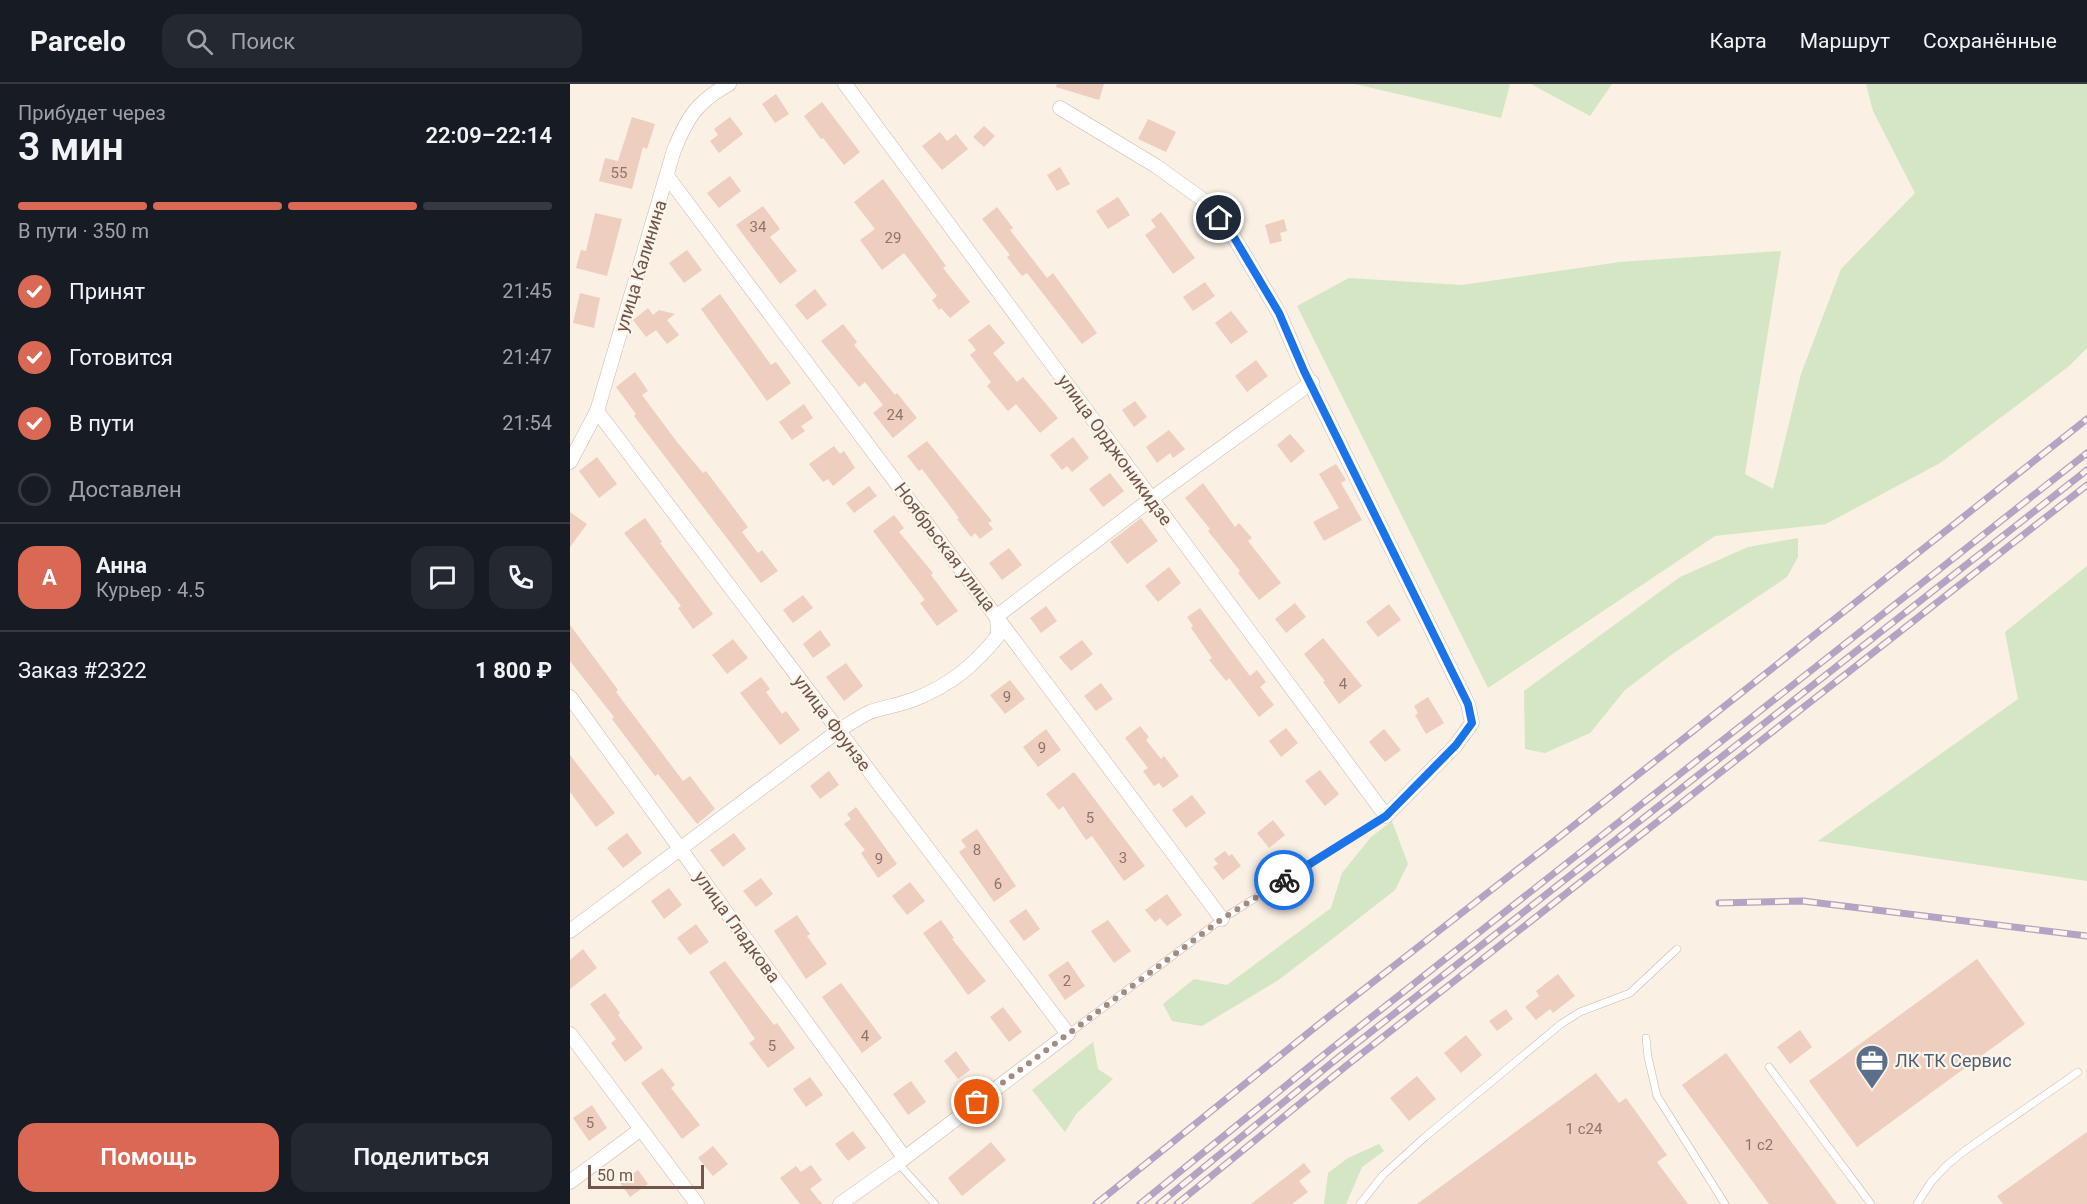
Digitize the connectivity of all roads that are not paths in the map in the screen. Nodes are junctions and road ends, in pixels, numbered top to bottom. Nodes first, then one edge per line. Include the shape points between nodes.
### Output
1 (729, 84) edge
2 (845, 84) edge
3 (1060, 108) dead end
4 (667, 176) junction
5 (1312, 382) junction
6 (597, 411) junction
7 (570, 462) edge
8 (1151, 499) junction
9 (997, 616) junction
10 (570, 697) edge
11 (838, 731) junction
12 (1386, 816) junction
13 (681, 849) junction
14 (1222, 919) junction
15 (570, 931) edge
16 (1677, 949) dead end
17 (570, 1034) edge
18 (1068, 1035) junction
19 (1647, 1038) dead end
20 (1769, 1067) dead end
21 (2078, 1072) dead end
22 (641, 1129) junction
23 (901, 1160) junction
24 (570, 1182) edge
25 (697, 1204) edge
26 (840, 1204) edge
27 (935, 1204) edge
28 (1360, 1204) edge
29 (1725, 1204) edge
30 (1871, 1204) edge
31 (1917, 1204) edge

1 - 4 street, улица Калинина via 694,110 683,128
2 - 8 street, улица Орджоникидзе
3 - 5 street via 1156,166 1206,202 1232,234 1279,313
4 - 6 street, улица Калинина
4 - 9 street, Ноябрьская улица
5 - 8 street
5 - 12 street via 1468,704 1472,723 1456,745
6 - 7 street, улица Калинина
6 - 11 street, улица Фрунзе
8 - 9 street
8 - 12 street, улица Орджоникидзе
9 - 11 street via 998,636 964,672 919,697 868,713
9 - 14 street, Ноябрьская улица
10 - 13 street, улица Гладкова
11 - 13 street
11 - 18 street, улица Фрунзе
12 - 14 lane
13 - 15 street
13 - 23 street, улица Гладкова
14 - 18 lane
16 - 28 lane via 1630,993 1580,1012 1561,1024 1418,1143 1383,1175
17 - 22 street
18 - 23 street
19 - 29 lane via 1657,1096
20 - 30 lane
21 - 31 lane via 1947,1165
22 - 24 street
22 - 25 street
23 - 26 street
23 - 27 lane

